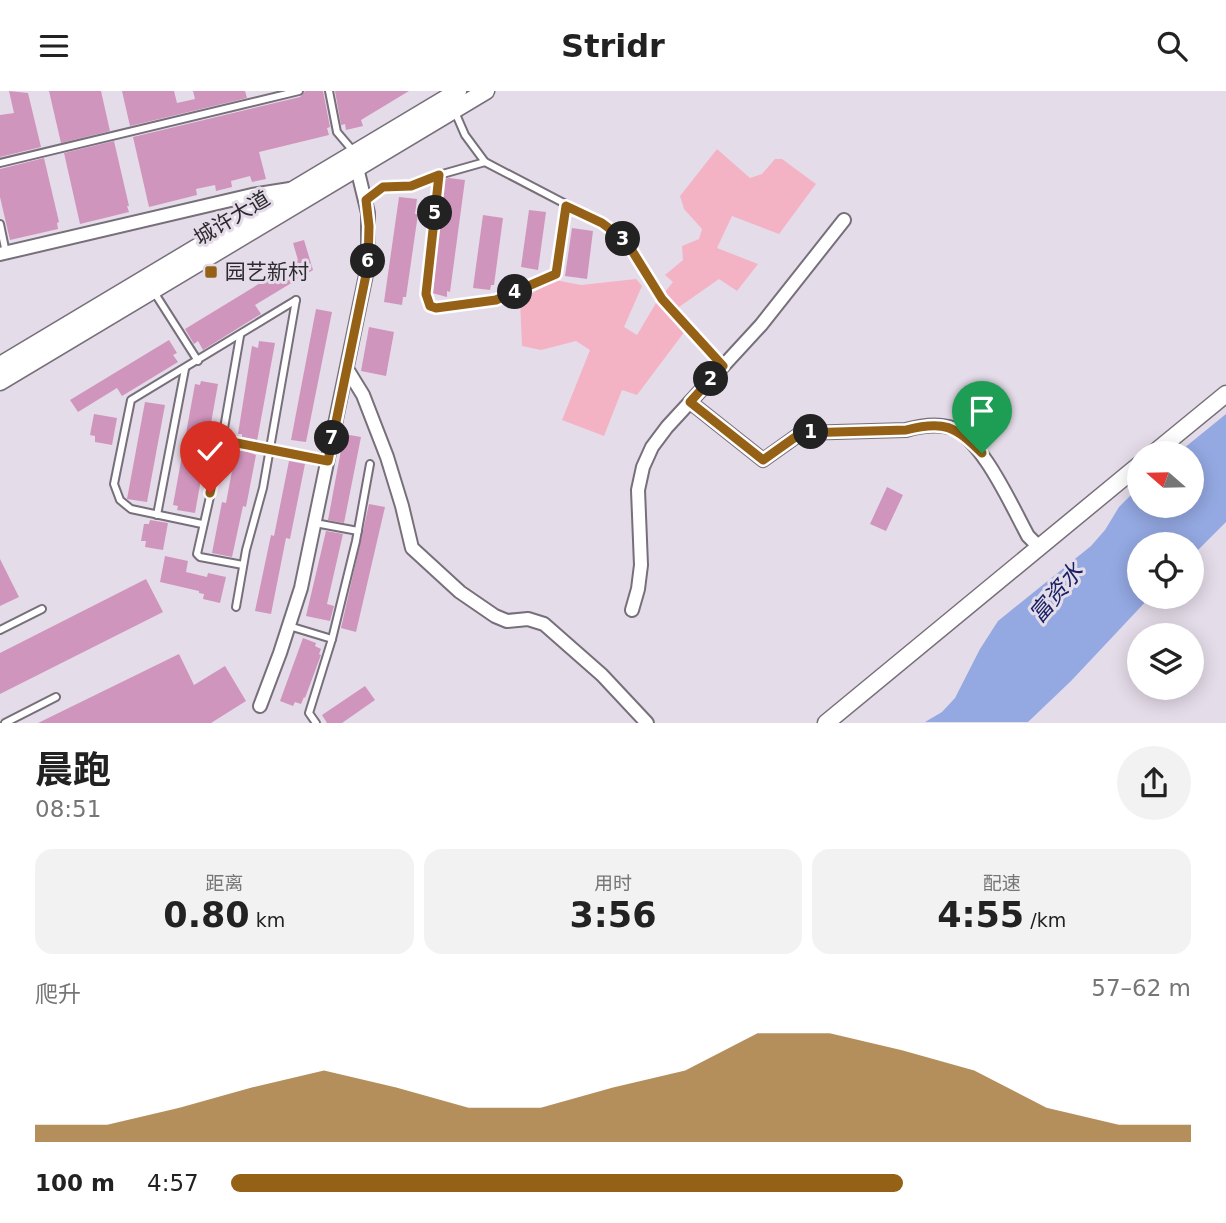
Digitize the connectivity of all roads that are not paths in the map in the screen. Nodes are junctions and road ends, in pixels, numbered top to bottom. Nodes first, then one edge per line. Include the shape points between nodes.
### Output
1 (299, 91) edge
2 (329, 91) edge
3 (486, 91) edge
4 (450, 97) edge
5 (355, 160) junction
6 (485, 162) junction
7 (0, 163) edge
8 (439, 175) junction
9 (296, 188) junction
10 (366, 200) junction
11 (566, 206) junction
12 (845, 221) dead end
13 (0, 225) edge
14 (3, 254) edge
15 (153, 290) junction
16 (240, 336) junction
17 (198, 361) junction
18 (0, 366) edge
19 (723, 366) junction
20 (185, 368) junction
21 (347, 369) junction
22 (0, 382) edge
23 (1226, 394) edge
24 (690, 402) junction
25 (222, 440) junction
26 (1169, 441) edge
27 (270, 449) junction
28 (328, 461) junction
29 (370, 464) dead end
30 (1127, 475) edge
31 (157, 515) junction
32 (315, 523) junction
33 (202, 524) junction
34 (358, 531) junction
35 (1039, 547) junction
36 (243, 565) junction
37 (236, 607) dead end
38 (42, 609) dead end
39 (632, 610) dead end
40 (289, 626) junction
41 (0, 630) edge
42 (332, 639) junction
43 (55, 697) dead end
44 (260, 706) dead end
45 (5, 723) edge
46 (316, 723) edge
47 (647, 723) edge
48 (826, 723) edge

1 - 7 lane
2 - 5 lane via 337,131
3 - 4 main road, 城许大道
4 - 5 main road, 城许大道
4 - 6 lane via 465,135
5 - 9 main road, 城许大道
5 - 10 street
5 - 15 main road, 城许大道
6 - 8 lane
6 - 11 lane
8 - 10 lane via 411,186 383,187
8 - 11 lane via 426,294 430,306 436,308 496,300 556,274
9 - 14 street
9 - 18 main road, 城许大道
10 - 21 street via 368,265
11 - 19 lane via 626,241 662,299
12 - 19 street
13 - 14 lane
15 - 17 lane
15 - 22 main road, 城许大道
16 - 17 lane
16 - 25 lane
16 - 27 lane via 296,300
17 - 20 lane
19 - 24 street
20 - 31 lane
20 - 31 lane via 131,400 114,484 127,507
21 - 28 street
21 - 47 street via 363,395 387,457 412,548 495,616 544,624 603,675
23 - 26 main road
24 - 35 street via 763,460 801,433 951,427 982,453 1028,536
24 - 39 street via 659,437 640,478 641,565
25 - 27 lane
25 - 33 lane
27 - 28 lane
27 - 36 lane
28 - 32 street
29 - 34 lane
30 - 35 main road
31 - 33 lane
32 - 34 lane
32 - 40 street
33 - 36 lane via 200,557
34 - 42 lane
35 - 48 main road
36 - 37 lane
38 - 41 lane
40 - 42 lane
40 - 44 street
42 - 46 lane via 309,713
43 - 45 lane

